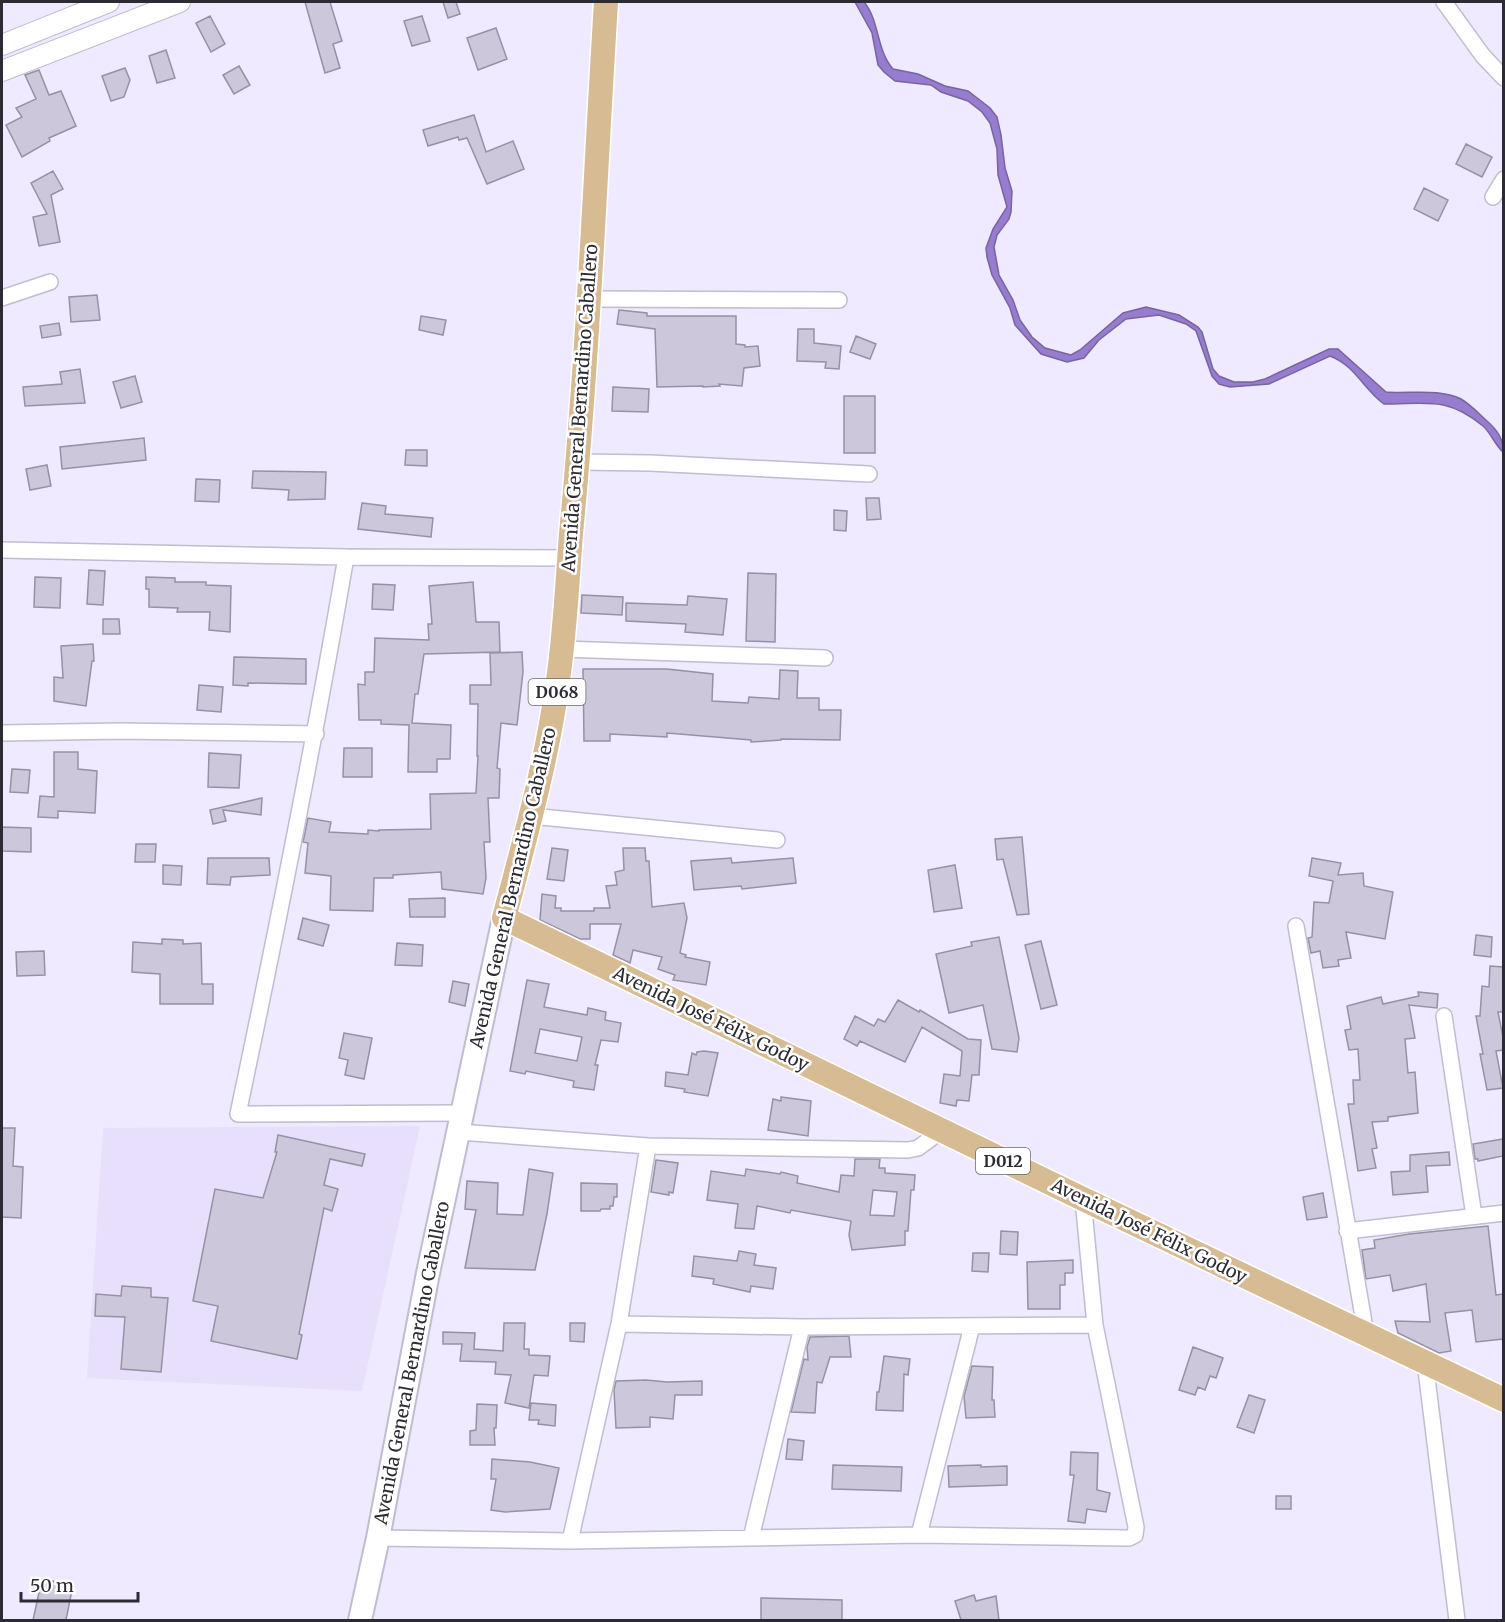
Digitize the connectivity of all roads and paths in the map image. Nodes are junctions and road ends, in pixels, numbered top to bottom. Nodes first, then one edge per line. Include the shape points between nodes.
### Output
1 (109, 2) edge
2 (180, 2) edge
3 (606, 2) edge
4 (1444, 2) edge
5 (2, 45) edge
6 (2, 71) edge
7 (1503, 78) edge
8 (1503, 179) edge
9 (1493, 197) dead end
10 (50, 282) dead end
11 (2, 298) edge
12 (589, 299) junction
13 (839, 300) dead end
14 (578, 462) junction
15 (869, 474) dead end
16 (2, 549) edge
17 (346, 557) junction
18 (569, 558) junction
19 (562, 649) junction
20 (825, 658) dead end
21 (2, 733) edge
22 (316, 734) junction
23 (531, 816) junction
24 (777, 840) dead end
25 (504, 918) junction
26 (1296, 926) dead end
27 (1444, 1016) dead end
28 (461, 1122) junction
29 (941, 1131) junction
30 (648, 1146) junction
31 (1083, 1199) junction
32 (1503, 1213) edge
33 (1474, 1216) junction
34 (1347, 1231) junction
35 (619, 1324) junction
36 (1095, 1325) junction
37 (972, 1326) junction
38 (802, 1327) junction
39 (1366, 1334) junction
40 (1425, 1362) junction
41 (1503, 1400) edge
42 (919, 1535) junction
43 (378, 1538) junction
44 (751, 1538) junction
45 (570, 1541) junction
46 (360, 1620) edge
47 (1456, 1620) edge

1 - 5 street
2 - 6 street
3 - 12 main road, Avenida General Bernardino Caballero / D068
4 - 7 street
8 - 9 street
10 - 11 street
12 - 13 street
12 - 14 main road, Avenida General Bernardino Caballero / D068
14 - 15 street
14 - 18 main road, Avenida General Bernardino Caballero / D068
16 - 17 street
17 - 18 street
17 - 22 street
18 - 19 main road, Avenida General Bernardino Caballero / D068
19 - 20 street
19 - 23 main road, Avenida General Bernardino Caballero / D068
21 - 22 street
22 - 28 street via 238,1114
23 - 24 street
23 - 25 main road, Avenida General Bernardino Caballero / D068
25 - 28 main road, Avenida General Bernardino Caballero / D068
25 - 29 main road, Avenida José Félix Godoy / D012
26 - 34 street
27 - 33 street
28 - 30 street
28 - 43 main road, Avenida General Bernardino Caballero / D068
29 - 30 street via 918,1148 908,1150
29 - 31 main road, Avenida José Félix Godoy / D012
30 - 35 street
31 - 36 street
31 - 39 main road, Avenida José Félix Godoy / D012
32 - 33 street
33 - 34 street
34 - 39 street
35 - 38 street
35 - 45 street
36 - 37 street
36 - 42 street via 1135,1517 1135,1534 1129,1538
37 - 38 street
37 - 42 street
38 - 44 street
39 - 40 main road, Avenida José Félix Godoy / D012
40 - 41 main road, Avenida José Félix Godoy / D012
40 - 47 street
42 - 44 street
43 - 45 street
43 - 46 main road, Avenida General Bernardino Caballero / D068
44 - 45 street

